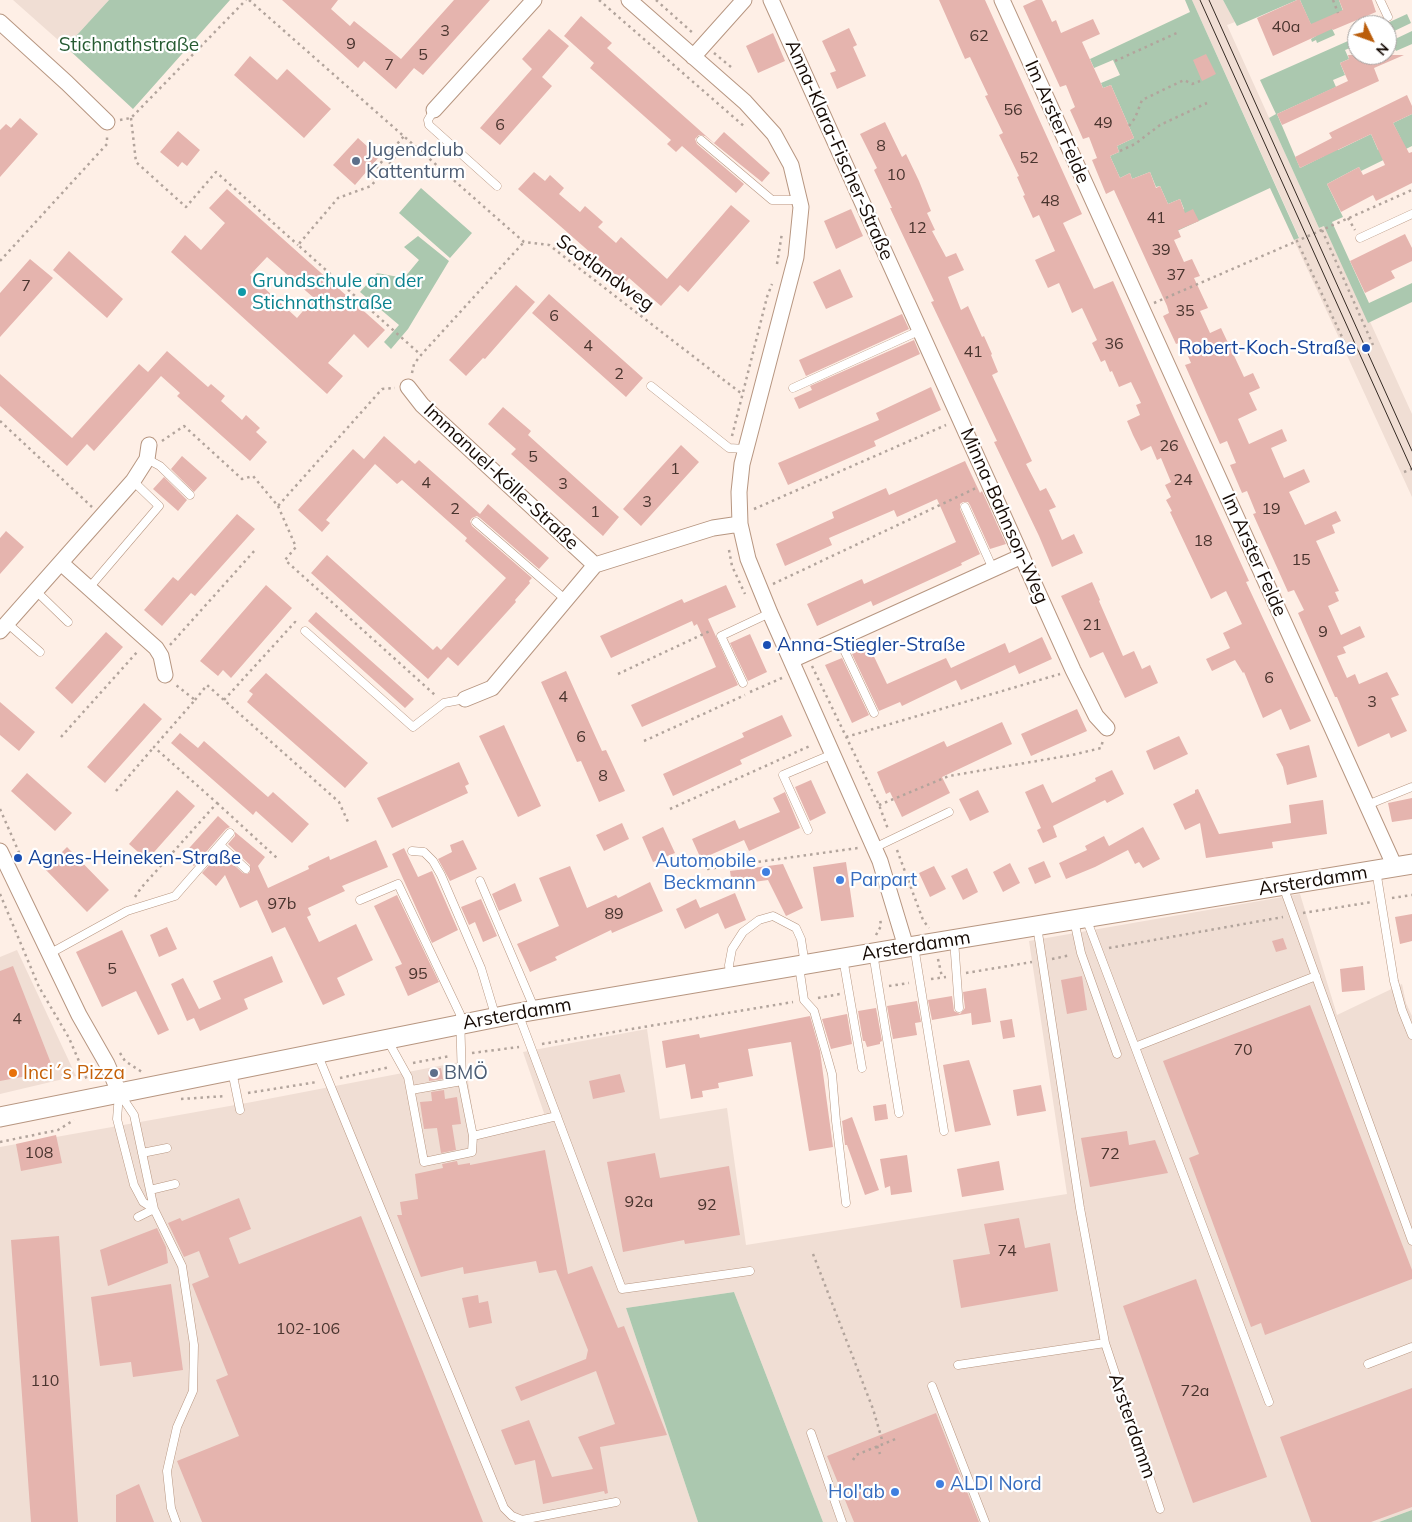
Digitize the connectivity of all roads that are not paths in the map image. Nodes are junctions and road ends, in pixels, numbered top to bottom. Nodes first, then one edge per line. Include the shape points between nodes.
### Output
1 (534, 0) edge
2 (629, 0) edge
3 (744, 0) edge
4 (770, 0) edge
5 (1002, 0) edge
6 (1380, 0) edge
7 (1387, 15) edge
8 (0, 22) edge
9 (693, 57) junction
10 (434, 110) joint
11 (107, 122) dead end
12 (701, 140) dead end
13 (497, 186) dead end
14 (799, 200) junction
15 (1412, 214) edge
16 (1360, 238) dead end
17 (907, 301) joint
18 (921, 330) junction
19 (651, 386) dead end
20 (408, 387) road end
21 (793, 388) dead end
22 (746, 449) junction
23 (148, 452) joint
24 (133, 481) junction
25 (190, 495) dead end
26 (965, 507) dead end
27 (744, 518) junction
28 (476, 522) dead end
29 (1022, 556) junction
30 (61, 563) junction
31 (595, 564) junction
32 (993, 569) junction
33 (89, 588) junction
34 (36, 591) junction
35 (566, 600) junction
36 (770, 613) junction
37 (68, 622) dead end
38 (4, 627) edge
39 (305, 632) road end
40 (839, 639) junction
41 (40, 652) dead end
42 (792, 660) junction
43 (165, 675) road end
44 (743, 683) dead end
45 (465, 699) joint
46 (874, 713) dead end
47 (1107, 728) road end
48 (826, 757) junction
49 (1412, 787) edge
50 (1367, 805) junction
51 (949, 812) dead end
52 (808, 830) dead end
53 (230, 833) dead end
54 (220, 845) junction
55 (0, 851) edge
56 (412, 851) dead end
57 (868, 852) junction
58 (1403, 866) edge
59 (246, 868) dead end
60 (1376, 870) junction
61 (480, 881) dead end
62 (1283, 886) junction
63 (360, 900) dead end
64 (1080, 919) junction
65 (1037, 926) junction
66 (954, 940) junction
67 (910, 947) junction
68 (875, 953) junction
69 (48, 954) junction
70 (843, 958) junction
71 (802, 965) junction
72 (1316, 976) junction
73 (730, 977) junction
74 (959, 1008) dead end
75 (527, 1012) junction
76 (494, 1018) junction
77 (462, 1024) junction
78 (1412, 1035) edge
79 (387, 1039) junction
80 (1135, 1047) junction
81 (317, 1053) junction
82 (1117, 1054) dead end
83 (862, 1068) dead end
84 (231, 1070) junction
85 (462, 1081) junction
86 (411, 1090) junction
87 (119, 1092) junction
88 (240, 1110) dead end
89 (899, 1113) dead end
90 (557, 1116) junction
91 (0, 1117) edge
92 (944, 1131) dead end
93 (472, 1136) junction
94 (167, 1148) dead end
95 (142, 1153) junction
96 (175, 1184) dead end
97 (150, 1190) junction
98 (846, 1203) dead end
99 (154, 1209) junction
100 (138, 1217) dead end
101 (1412, 1241) edge
102 (750, 1271) dead end
103 (1105, 1343) junction
104 (1412, 1347) edge
105 (1368, 1364) dead end
106 (958, 1365) dead end
107 (932, 1386) dead end
108 (1269, 1402) dead end
109 (811, 1433) dead end
110 (616, 1502) dead end
111 (1160, 1509) dead end
112 (176, 1522) edge
113 (842, 1522) edge
114 (985, 1522) edge

1 - 10 street
2 - 9 street
3 - 9 street
4 - 17 street, Anna-Klara-Fischer-Straße
5 - 50 street, Im Arster Felde via 1106,246 1142,309
6 - 7 lane
8 - 11 street
9 - 14 street via 745,102 774,134 791,165
10 - 13 lane via 429,124
12 - 14 lane via 772,200
14 - 22 street via 796,257
15 - 16 lane
17 - 18 street, Minna-Bahnson-Weg
18 - 21 lane
18 - 29 street, Minna-Bahnson-Weg
19 - 22 lane via 729,448
20 - 31 street, Immanuel-Kölle-Straße via 422,405
22 - 27 street via 739,492
23 - 24 street
23 - 25 lane
24 - 30 street
24 - 33 lane via 159,506
26 - 32 lane
27 - 31 street
27 - 36 street via 748,559
28 - 35 lane
29 - 32 street
29 - 47 street, Minna-Bahnson-Weg via 1073,670 1096,716
30 - 33 street
30 - 34 street
31 - 35 street
32 - 40 street
33 - 43 street via 148,640 161,656
34 - 37 lane
34 - 38 street
35 - 45 street via 492,688
36 - 42 street
36 - 44 lane via 721,636
38 - 41 lane
39 - 45 lane via 414,727 444,703
40 - 42 street
40 - 46 lane
42 - 48 street
48 - 52 lane via 784,775
48 - 57 street
49 - 50 lane
50 - 58 street, Im Arster Felde
51 - 57 lane
53 - 54 lane
54 - 59 lane
54 - 69 lane via 175,896 127,911
55 - 69 street
56 - 76 lane via 424,852 441,875 481,968
57 - 67 street via 880,861
58 - 60 street, Arsterdamm
60 - 62 street, Arsterdamm
60 - 78 lane via 1394,980
61 - 75 lane
62 - 64 street, Arsterdamm
62 - 72 lane
63 - 77 lane via 398,884
64 - 65 street, Arsterdamm
64 - 80 lane via 1098,950
64 - 82 lane via 1081,953
65 - 66 street, Arsterdamm
65 - 103 lane, Arsterdamm via 1080,1208
66 - 67 street, Arsterdamm
66 - 74 lane
67 - 68 street, Arsterdamm
67 - 92 lane via 920,981
68 - 70 street, Arsterdamm
68 - 89 lane
69 - 87 street
70 - 71 street, Arsterdamm
70 - 83 lane
71 - 73 street, Arsterdamm
71 - 73 lane via 802,939 796,928 773,916 759,920 743,932 732,949
71 - 98 lane via 804,1000 814,1011 832,1074
72 - 80 lane
72 - 101 lane
73 - 75 street, Arsterdamm
75 - 76 street, Arsterdamm
75 - 90 lane via 530,1046
76 - 77 street, Arsterdamm
77 - 79 street, Arsterdamm
77 - 85 lane
79 - 81 street, Arsterdamm
79 - 86 lane via 408,1077
80 - 108 lane
81 - 84 street, Arsterdamm
81 - 110 lane via 504,1508 522,1520
84 - 87 street, Arsterdamm
84 - 88 lane
85 - 86 lane
85 - 93 lane
86 - 93 lane via 424,1162 472,1152
87 - 91 street, Arsterdamm via 89,1105
87 - 95 lane via 134,1115
87 - 99 lane via 117,1119 134,1185 143,1202
90 - 93 lane
90 - 102 lane via 622,1289
94 - 95 lane
95 - 97 lane
96 - 97 lane
97 - 99 lane
99 - 100 lane
99 - 112 lane via 182,1266 194,1346 193,1390 178,1427 167,1471
103 - 106 lane
103 - 111 lane, Arsterdamm
104 - 105 lane
107 - 114 lane
109 - 113 lane

